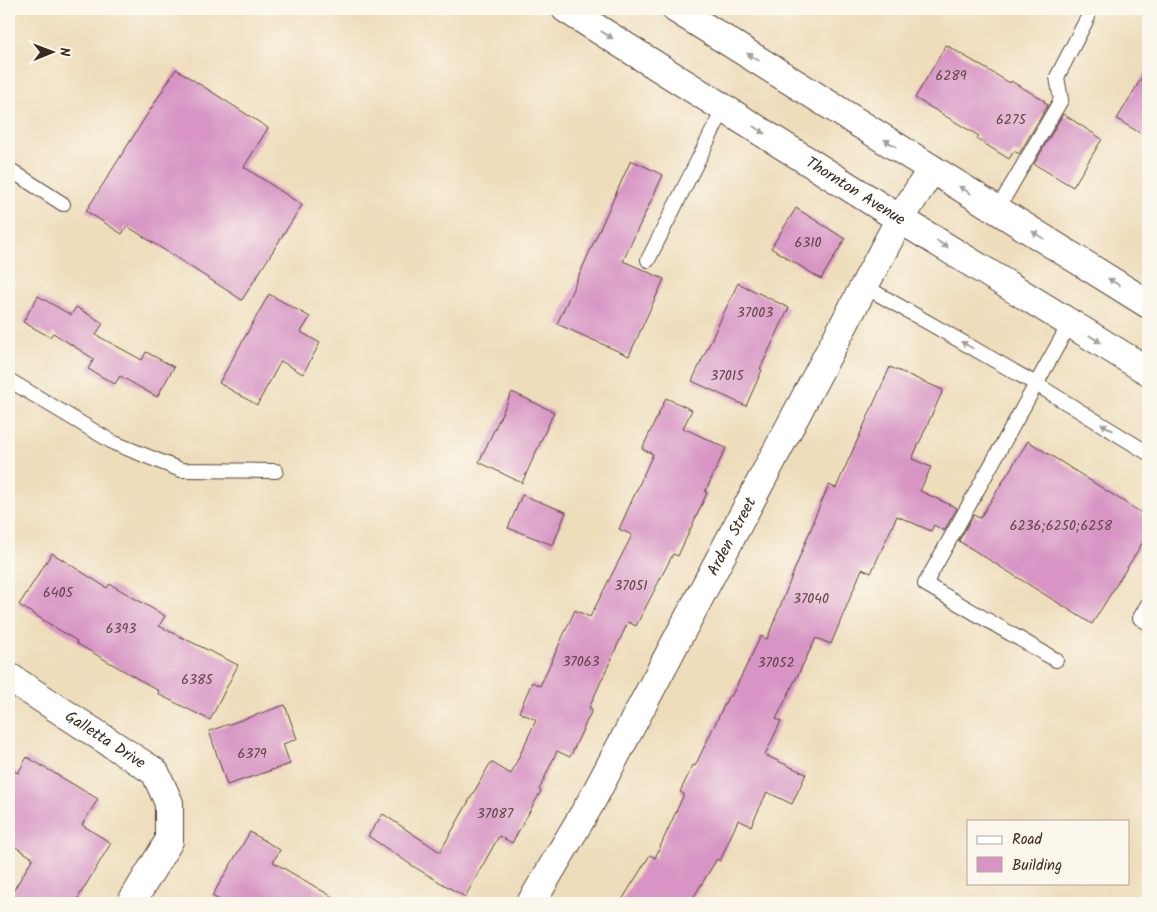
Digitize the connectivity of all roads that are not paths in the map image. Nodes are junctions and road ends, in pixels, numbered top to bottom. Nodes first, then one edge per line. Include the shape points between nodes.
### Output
1 (566, 9) edge
2 (676, 9) edge
3 (1088, 17) dead end
4 (724, 108) junction
5 (9, 169) edge
6 (932, 169) junction
7 (63, 204) dead end
8 (998, 210) junction
9 (900, 219) junction
10 (648, 260) dead end
11 (864, 286) junction
12 (1145, 295) edge
13 (1070, 323) junction
14 (1148, 371) edge
15 (9, 380) edge
16 (1036, 384) junction
17 (1148, 452) edge
18 (276, 471) dead end
19 (1148, 604) edge
20 (1144, 620) edge
21 (1056, 660) dead end
22 (9, 678) edge
23 (132, 903) edge
24 (530, 903) edge

1 -> 4 main road, Thornton Avenue
6 -> 2 main road
3 - 8 lane via 1057,77 1061,100
4 -> 9 main road, Thornton Avenue
4 - 10 lane
5 - 7 lane
8 -> 6 main road
6 - 9 main road, Arden Street
12 -> 8 main road
9 - 11 main road, Arden Street
9 -> 13 main road, Thornton Avenue
16 -> 11 lane
11 - 24 main road, Arden Street via 591,802
13 -> 14 main road, Thornton Avenue
13 - 16 lane
15 - 18 lane via 114,443 181,470
17 -> 16 lane
16 - 21 lane via 925,584
19 - 20 lane
22 - 23 main road, Galletta Drive via 155,772 169,803 169,842

